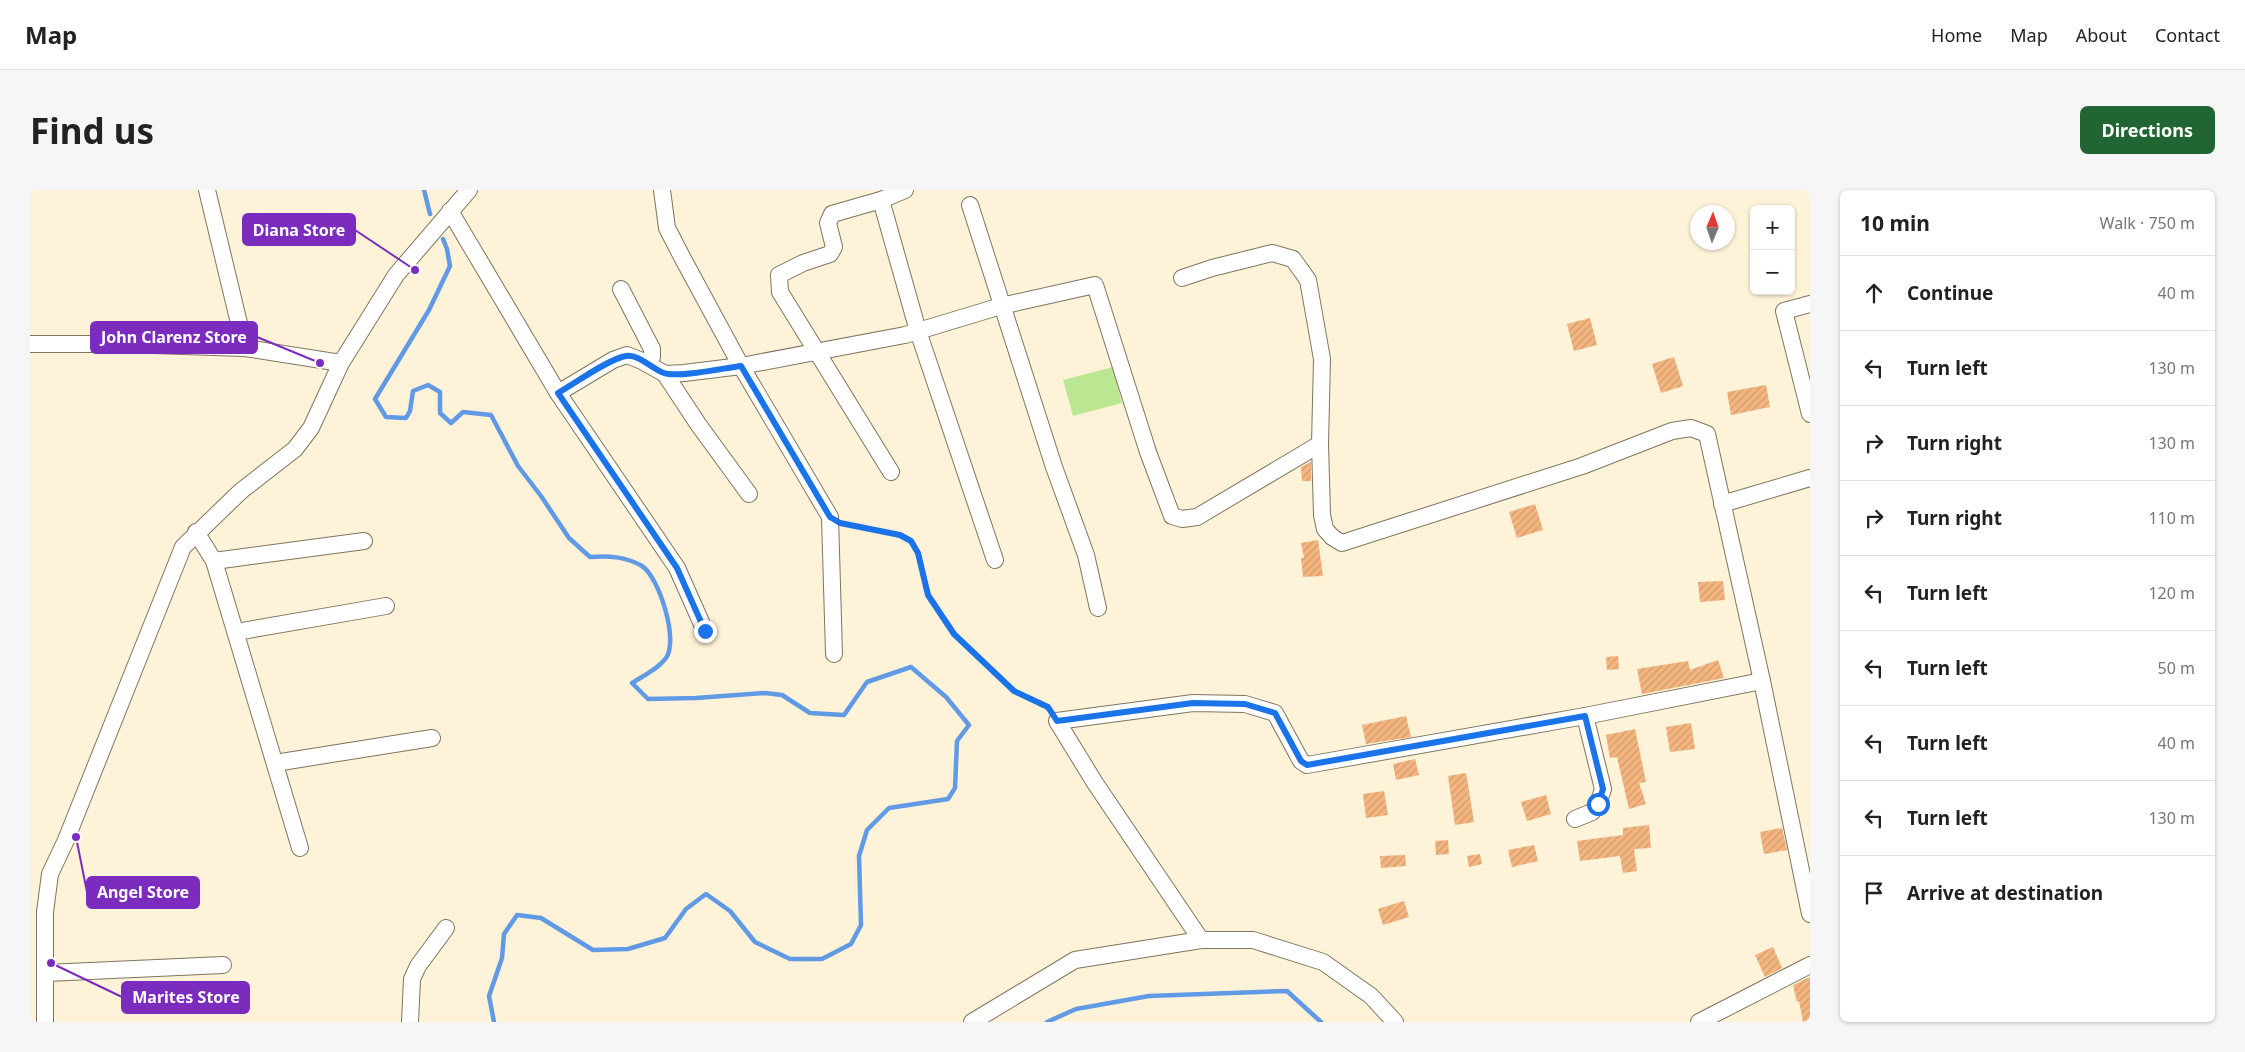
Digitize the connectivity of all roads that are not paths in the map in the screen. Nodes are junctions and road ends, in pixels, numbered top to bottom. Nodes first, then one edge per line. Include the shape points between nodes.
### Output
1 (207, 190) edge
2 (469, 190) edge
3 (662, 190) edge
4 (905, 190) edge
5 (881, 200) junction
6 (970, 205) dead end
7 (450, 211) junction
8 (1182, 278) dead end
9 (621, 289) dead end
10 (1810, 304) edge
11 (1001, 306) junction
12 (918, 331) junction
13 (30, 344) edge
14 (245, 348) junction
15 (815, 350) junction
16 (341, 363) junction
17 (647, 364) junction
18 (741, 366) junction
19 (665, 374) junction
20 (558, 393) junction
21 (1810, 414) edge
22 (1320, 444) junction
23 (891, 472) dead end
24 (1810, 478) edge
25 (749, 494) dead end
26 (1722, 504) junction
27 (196, 532) junction
28 (364, 542) dead end
29 (995, 560) dead end
30 (214, 561) junction
31 (386, 606) dead end
32 (1098, 608) dead end
33 (705, 631) dead end
34 (236, 632) junction
35 (834, 654) dead end
36 (1762, 681) junction
37 (1585, 716) junction
38 (432, 738) dead end
39 (275, 763) junction
40 (1575, 819) dead end
41 (300, 848) dead end
42 (1810, 914) edge
43 (446, 928) dead end
44 (1201, 940) junction
45 (223, 965) dead end
46 (1810, 965) edge
47 (46, 973) junction
48 (45, 1022) edge
49 (410, 1022) edge
50 (972, 1022) edge
51 (1395, 1022) edge
52 (1699, 1022) edge

1 - 14 street
2 - 7 street
3 - 18 street via 667,228
4 - 5 street
5 - 12 street
5 - 15 street via 832,214 828,223 834,247 830,254 803,262 779,275 780,292
6 - 11 street
7 - 16 street via 396,275
7 - 20 street
8 - 22 street via 1272,253 1293,259 1308,280 1322,359
9 - 17 street via 652,349
10 - 21 street via 1784,311
11 - 12 street
11 - 22 street via 1095,285 1148,452 1172,516 1182,519 1197,517
11 - 32 street via 1086,555
12 - 15 street
12 - 29 street
13 - 14 street
14 - 16 street
15 - 18 street
15 - 23 street
16 - 27 street via 311,428 294,449
17 - 19 street
17 - 20 street via 627,355
18 - 19 street
18 - 35 street via 830,517
19 - 25 street
20 - 33 street via 677,568
22 - 26 street via 1322,515 1326,529 1342,543 1582,466 1672,431 1691,428 1706,434
24 - 26 street
26 - 36 street
27 - 30 street
27 - 47 street via 183,547 50,874 45,912
28 - 30 street
30 - 34 street
31 - 34 street
34 - 39 street
36 - 37 street
36 - 42 street
37 - 40 street via 1603,789 1592,812
37 - 44 street via 1307,765 1301,761 1275,713 1245,704 1193,703 1057,721
38 - 39 street
39 - 41 street
43 - 49 street via 412,979
44 - 50 street via 1075,960
44 - 51 street via 1253,940 1323,962 1371,996
45 - 47 street
46 - 52 street
47 - 48 street

